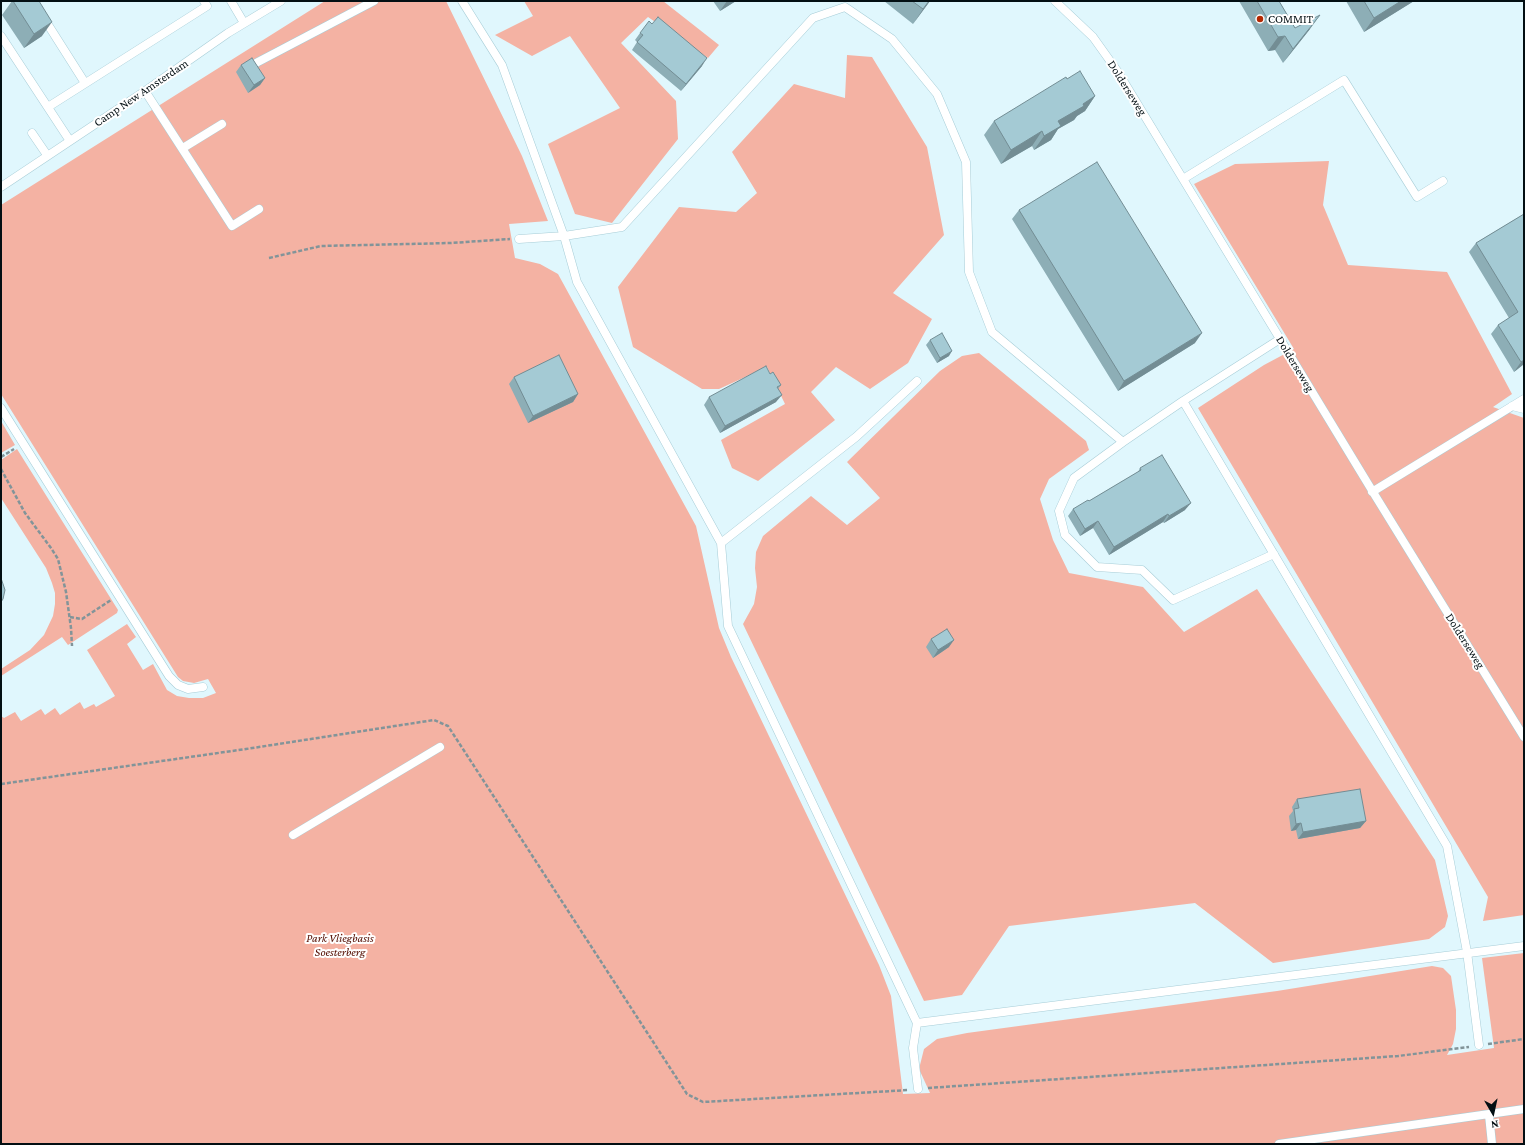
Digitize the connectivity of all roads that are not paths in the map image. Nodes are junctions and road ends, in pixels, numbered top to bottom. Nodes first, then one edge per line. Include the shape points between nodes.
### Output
1 (33, 1) edge
2 (204, 1) edge
3 (232, 1) edge
4 (282, 1) edge
5 (374, 1) edge
6 (462, 1) edge
7 (1055, 1) edge
8 (244, 23) junction
9 (1, 36) edge
10 (256, 63) edge
11 (85, 83) junction
12 (145, 91) junction
13 (48, 107) junction
14 (222, 124) dead end
15 (32, 133) dead end
16 (70, 141) junction
17 (183, 148) junction
18 (47, 155) junction
19 (1183, 179) junction
20 (1443, 181) dead end
21 (1, 187) edge
22 (259, 209) dead end
23 (564, 236) junction
24 (519, 239) road end
25 (1280, 339) junction
26 (917, 381) dead end
27 (1524, 399) edge
28 (1183, 401) junction
29 (1512, 406) junction
30 (1, 408) edge
31 (1524, 409) edge
32 (1123, 442) junction
33 (1372, 492) junction
34 (720, 543) junction
35 (1274, 554) junction
36 (203, 687) dead end
37 (1524, 737) edge
38 (440, 747) dead end
39 (293, 835) dead end
40 (1524, 946) edge
41 (1467, 952) junction
42 (918, 1023) junction
43 (1479, 1046) road end
44 (918, 1089) road end
45 (1524, 1109) edge
46 (1488, 1115) junction
47 (1278, 1144) edge
48 (1492, 1144) edge

1 - 11 lane
2 - 11 lane via 207,6
3 - 8 lane
4 - 8 lane, Camp New Amsterdam
5 - 10 lane
6 - 23 lane via 502,65
7 - 19 lane, Dolderseweg via 1093,37 1118,72
8 - 12 lane, Camp New Amsterdam
9 - 13 lane
11 - 13 lane
12 - 16 lane, Camp New Amsterdam
12 - 17 lane
13 - 16 lane
14 - 17 lane
15 - 18 lane
16 - 18 lane, Camp New Amsterdam
17 - 22 lane via 232,226
18 - 21 lane, Camp New Amsterdam
19 - 20 lane via 1344,80 1417,197
19 - 25 lane, Dolderseweg
23 - 24 lane
23 - 32 lane via 622,227 813,18 845,7 892,39 937,94 966,162 969,272 992,332
23 - 34 lane via 577,282
25 - 28 lane
25 - 33 lane, Dolderseweg
26 - 34 lane via 856,437
27 - 29 lane
28 - 32 lane
28 - 35 lane
29 - 31 lane
29 - 33 lane
30 - 36 lane via 168,676 178,685 188,689
32 - 35 lane via 1074,478 1059,511 1065,535 1097,567 1142,570 1173,600
33 - 37 lane, Dolderseweg
34 - 42 lane via 728,626
35 - 41 lane via 1447,846
38 - 39 lane
40 - 41 lane
41 - 42 lane via 1260,981
41 - 43 lane
42 - 44 lane via 913,1048
45 - 46 lane
46 - 47 lane
46 - 48 lane

